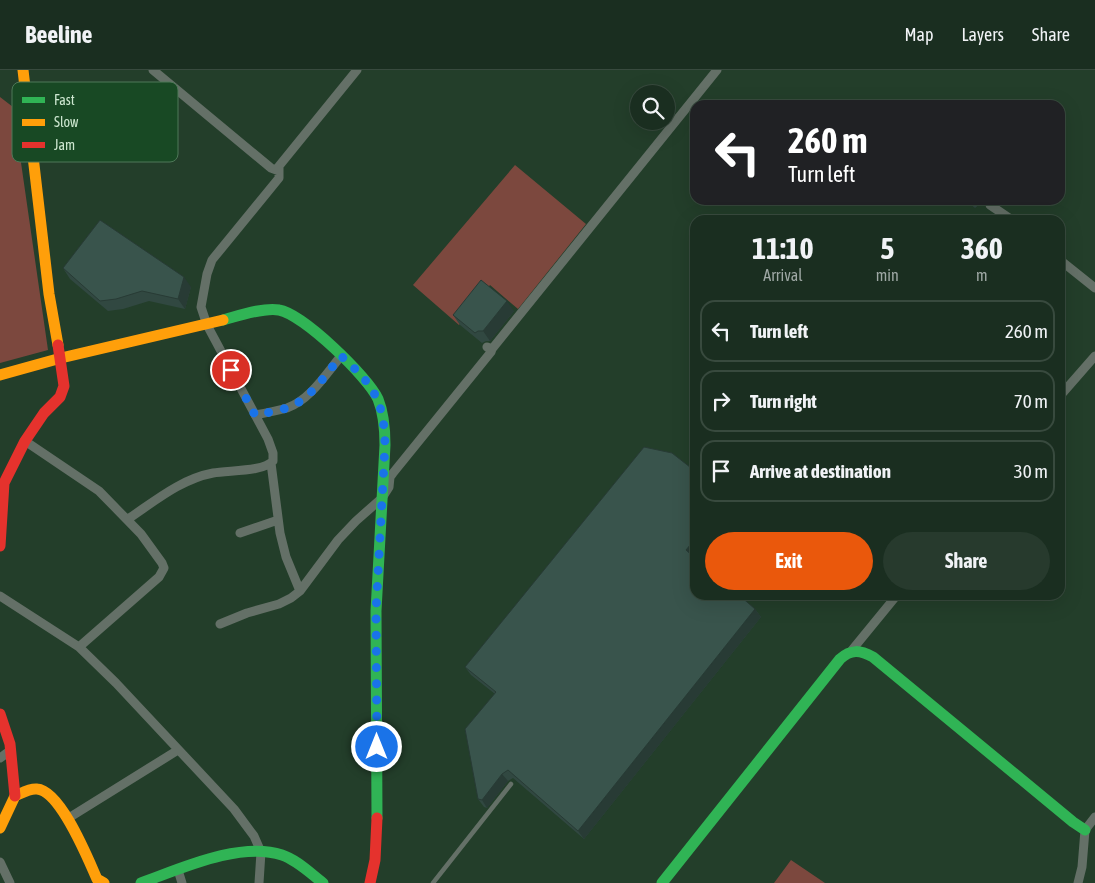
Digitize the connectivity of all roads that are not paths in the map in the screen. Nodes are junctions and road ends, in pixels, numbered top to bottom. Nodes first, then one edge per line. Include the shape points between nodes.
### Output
1 (153, 70) edge
2 (357, 70) edge
3 (717, 70) edge
4 (167, 82) edge
5 (178, 91) edge
6 (692, 100) edge
7 (690, 103) edge
8 (34, 162) edge
9 (278, 171) junction
10 (990, 205) dead end
11 (1005, 215) edge
12 (1065, 264) edge
13 (1095, 288) edge
14 (207, 325) junction
15 (341, 356) junction
16 (1095, 356) edge
17 (61, 358) junction
18 (0, 375) edge
19 (1065, 390) edge
20 (255, 415) junction
21 (25, 442) junction
22 (270, 464) junction
23 (382, 498) junction
24 (128, 519) junction
25 (278, 520) junction
26 (240, 533) dead end
27 (0, 546) edge
28 (300, 591) junction
29 (0, 596) edge
30 (893, 600) edge
31 (220, 624) dead end
32 (79, 647) junction
33 (852, 650) junction
34 (0, 714) edge
35 (12, 750) junction
36 (178, 750) junction
37 (0, 758) edge
38 (511, 784) dead end
39 (15, 796) junction
40 (1095, 817) edge
41 (67, 819) junction
42 (0, 828) edge
43 (1085, 830) junction
44 (261, 852) junction
45 (0, 862) edge
46 (178, 870) junction
47 (10, 883) edge
48 (104, 883) edge
49 (141, 883) edge
50 (182, 883) edge
51 (258, 883) edge
52 (323, 883) edge
53 (370, 883) edge
54 (433, 883) edge
55 (662, 883) edge
56 (1078, 883) edge

1 - 4 street
2 - 9 street
3 - 6 street
5 - 9 street
7 - 23 street via 392,473
8 - 17 street via 49,294
9 - 14 street via 278,178 212,260 202,307
10 - 11 street
12 - 13 street
14 - 15 street via 279,309 300,321
14 - 17 street
14 - 20 street
15 - 20 street via 313,390 296,404
15 - 23 street via 365,380 381,406 385,422
16 - 19 street
17 - 18 street
17 - 21 street via 63,392
20 - 22 street via 272,447 274,457
21 - 24 street via 100,491
21 - 27 street via 4,483
22 - 24 street via 197,476
22 - 25 street
23 - 28 street via 338,540
23 - 53 street via 376,611 377,824
24 - 32 street via 159,556 164,568
25 - 26 street
25 - 28 street via 286,557
28 - 31 street via 279,604
29 - 32 street
30 - 33 street
32 - 36 street
33 - 43 street via 860,650 873,657
33 - 55 street via 840,658
34 - 35 street
35 - 37 street
35 - 39 street
36 - 41 street
36 - 44 street via 234,809 254,836
38 - 54 lane
39 - 41 street via 32,788 44,790 60,805
39 - 42 street
40 - 43 street
41 - 48 street via 97,879
43 - 56 street
44 - 46 street via 227,856
44 - 51 street
44 - 52 street via 288,858
45 - 47 street
46 - 49 street
46 - 50 street

